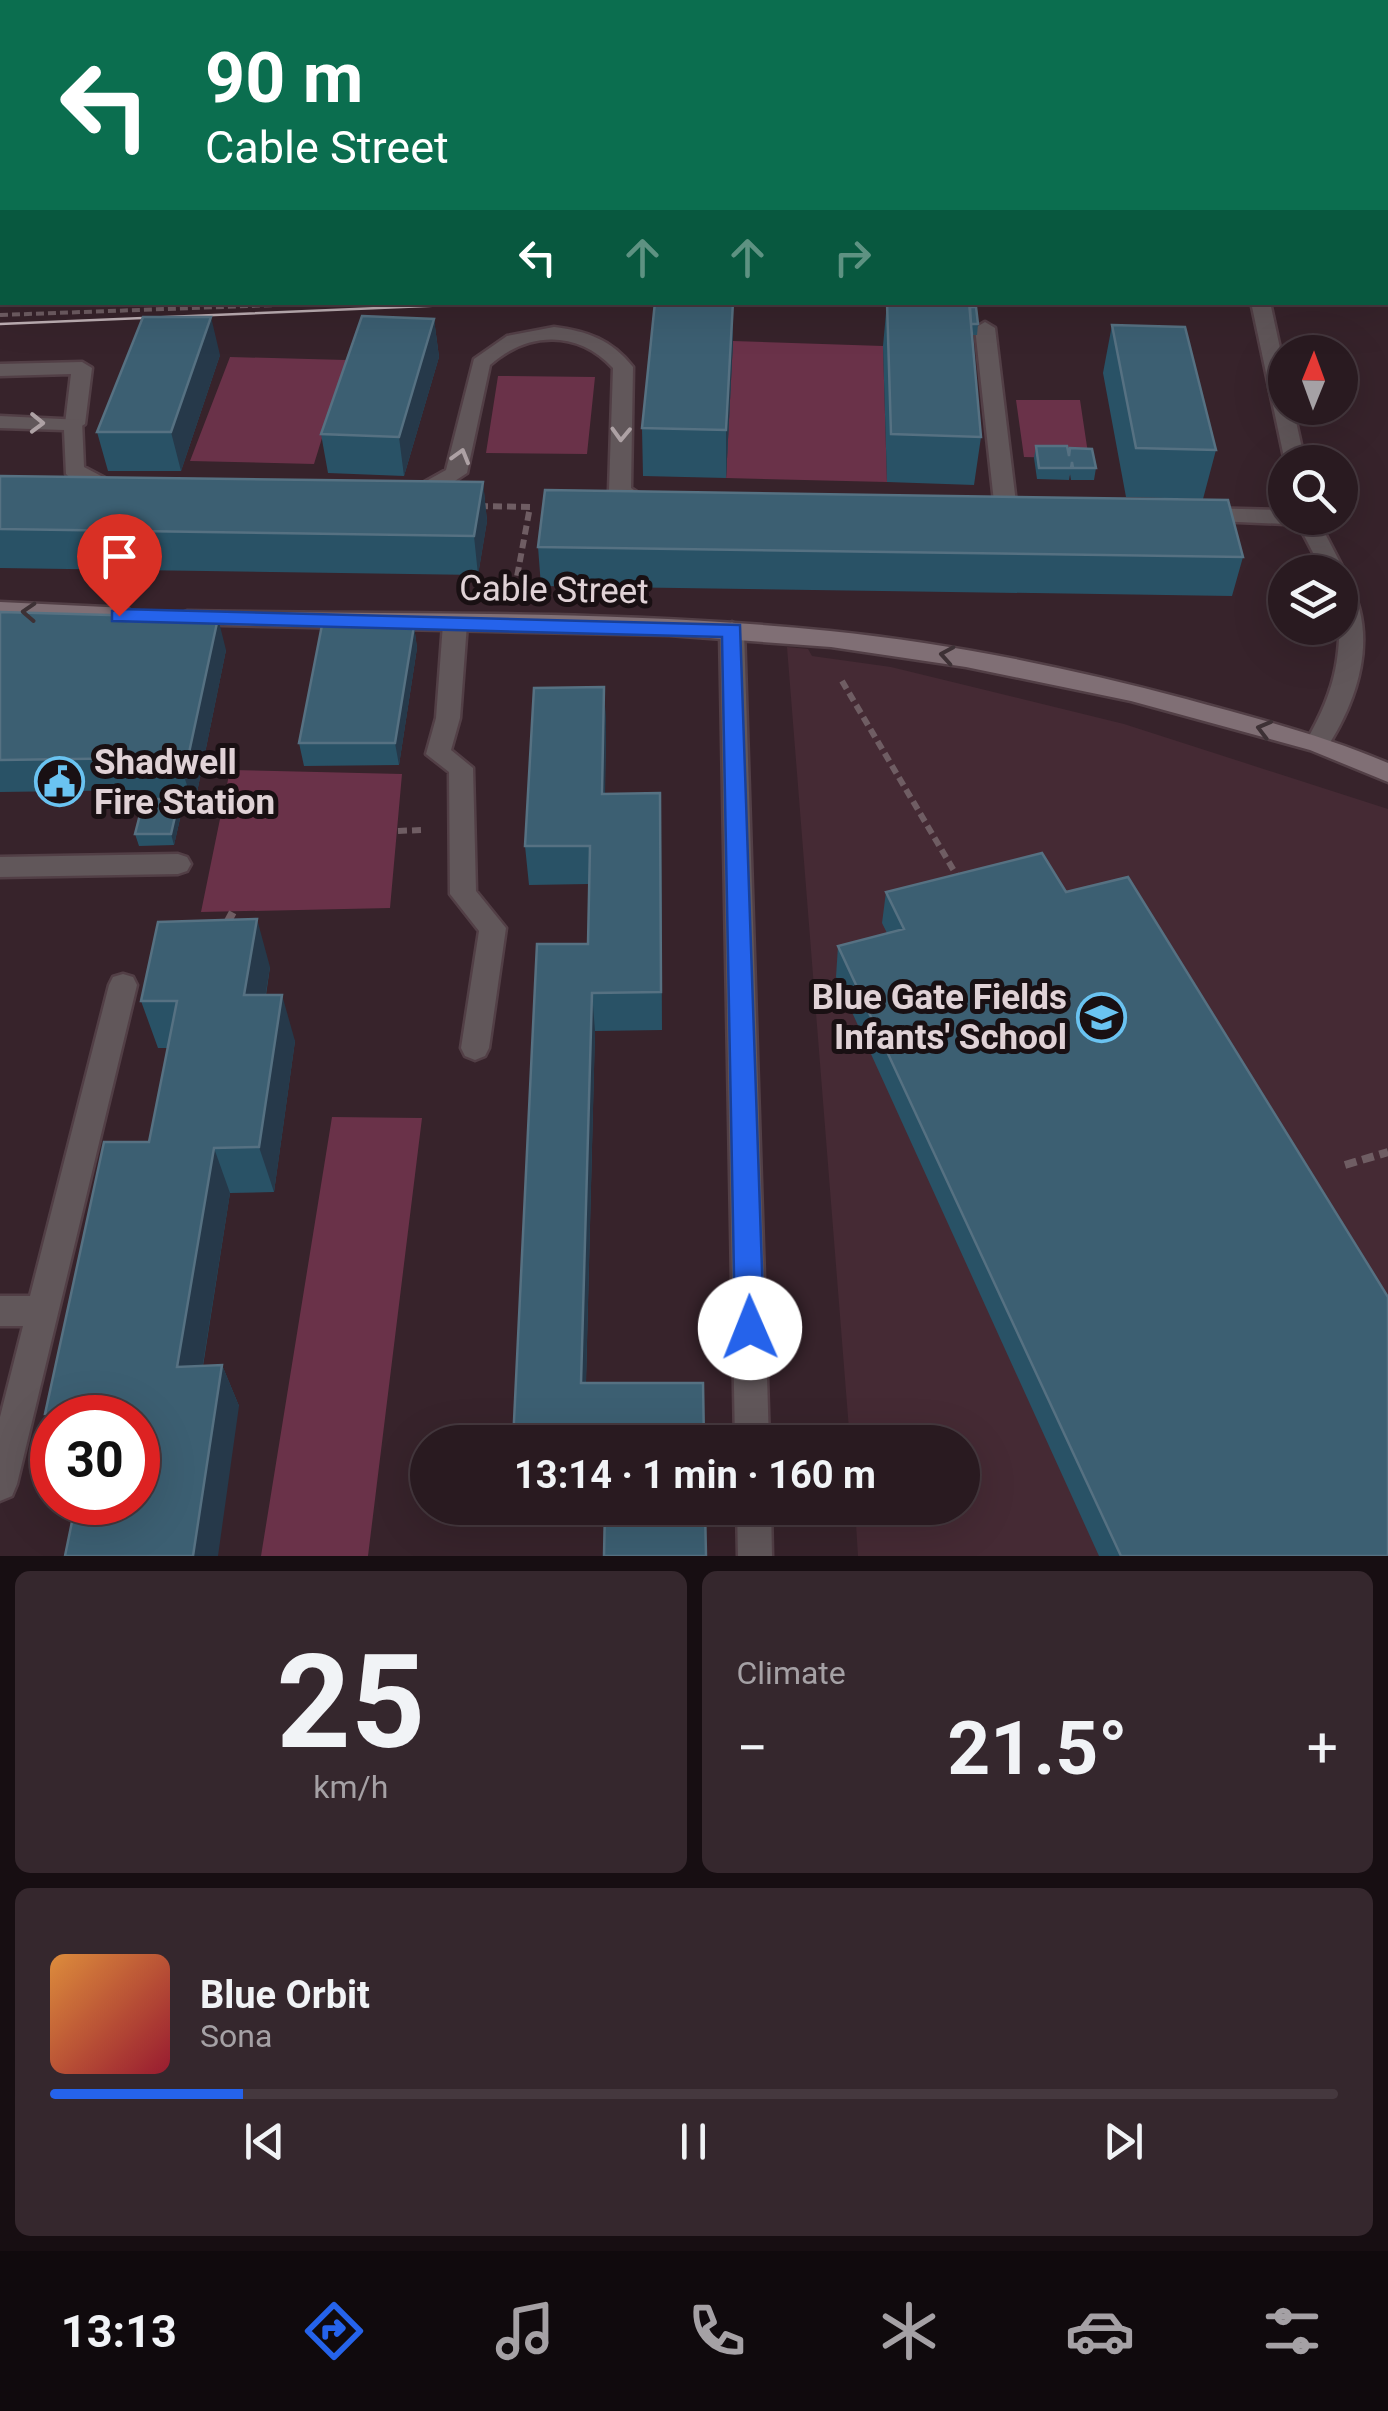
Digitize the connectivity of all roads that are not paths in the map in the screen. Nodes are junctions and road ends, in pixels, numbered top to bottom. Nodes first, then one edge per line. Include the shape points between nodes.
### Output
1 (1261, 305) edge
2 (985, 328) dead end
3 (0, 370) edge
4 (0, 422) edge
5 (75, 424) junction
6 (1290, 445) edge
7 (129, 490) edge
8 (396, 497) edge
9 (674, 506) edge
10 (1007, 511) edge
11 (1184, 515) edge
12 (1268, 517) edge
13 (0, 610) edge
14 (455, 624) junction
15 (732, 630) junction
16 (1351, 645) edge
17 (1317, 743) junction
18 (1388, 773) edge
19 (178, 864) dead end
20 (0, 868) edge
21 (123, 985) dead end
22 (475, 1048) dead end
23 (0, 1311) edge
24 (44, 1311) junction
25 (752, 1425) edge
26 (0, 1484) edge
27 (754, 1525) edge
28 (755, 1556) edge

1 - 6 street
2 - 10 street
3 - 5 street via 82,368
4 -> 5 street
5 - 7 street via 74,469
8 -> 9 street via 421,494 456,474 482,363 491,352 527,336 565,333 599,344 623,367 620,490 636,502
11 - 12 street
14 -> 13 main road, Cable Street
14 - 15 main road, Cable Street
14 - 22 street via 448,718 438,754 461,768 464,894 493,928
17 -> 15 main road, Cable Street via 1064,678 832,639
15 - 25 street
16 - 17 street via 1350,671
17 - 18 main road, Cable Street
19 - 20 street
21 - 24 street
23 - 24 street
24 - 26 street
27 - 28 street

